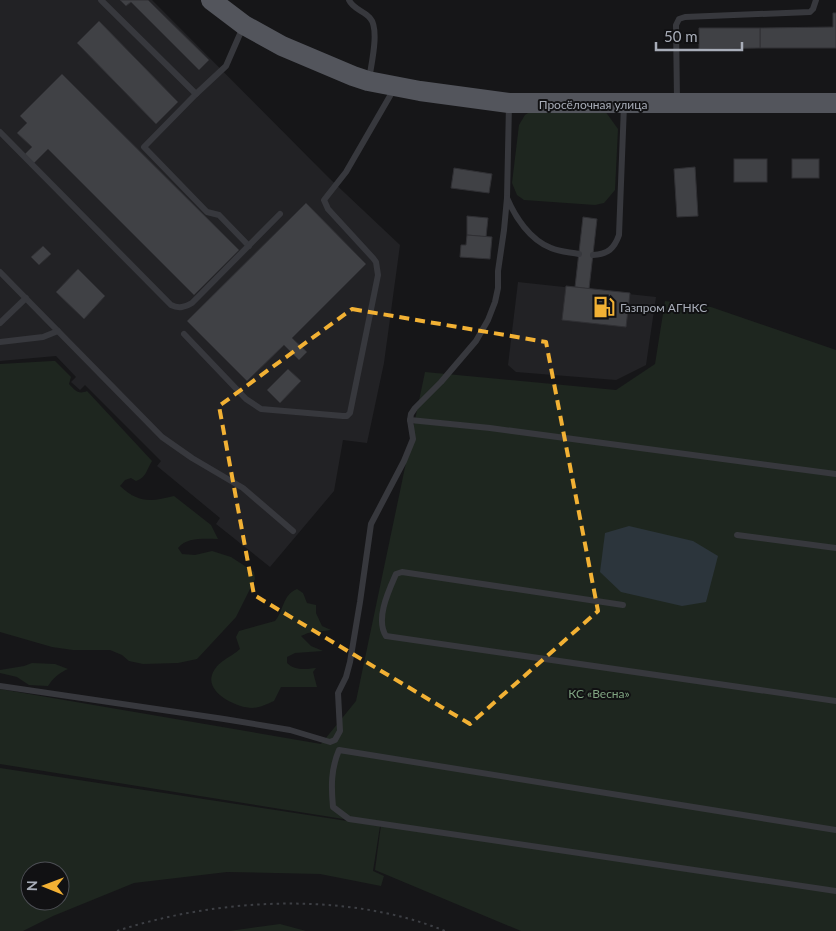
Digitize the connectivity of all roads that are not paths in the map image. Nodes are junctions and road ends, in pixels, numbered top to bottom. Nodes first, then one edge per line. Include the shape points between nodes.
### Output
1 (101, 0) edge
2 (211, 0) edge
3 (349, 0) edge
4 (816, 0) edge
5 (244, 25) junction
6 (360, 78) junction
7 (396, 86) junction
8 (196, 94) junction
9 (509, 103) junction
10 (836, 103) edge
11 (624, 104) junction
12 (677, 104) junction
13 (0, 132) edge
14 (507, 198) junction
15 (280, 214) dead end
16 (249, 246) junction
17 (579, 254) dead end
18 (593, 255) dead end
19 (0, 273) edge
20 (26, 298) junction
21 (0, 323) edge
22 (58, 331) junction
23 (184, 334) dead end
24 (0, 342) edge
25 (410, 420) junction
26 (836, 474) edge
27 (293, 531) dead end
28 (738, 535) dead end
29 (836, 548) edge
30 (623, 605) dead end
31 (0, 686) edge
32 (836, 701) edge
33 (836, 830) edge
34 (836, 891) edge

1 - 8 lane
2 - 5 main road, Просёлочная улица
3 - 6 lane via 369,16 374,26
4 - 12 lane via 810,12 679,19 676,25
5 - 6 main road, Просёлочная улица via 282,46
5 - 8 lane via 226,66
6 - 7 main road, Просёлочная улица
7 - 9 main road, Просёлочная улица
7 - 23 lane via 346,172 324,200 328,209 373,258 378,274 350,413 343,416 261,409 246,399
8 - 16 lane via 144,147 207,212 219,215
9 - 11 main road, Просёлочная улица
9 - 14 lane
10 - 12 main road, Просёлочная улица
11 - 12 main road, Просёлочная улица
11 - 18 lane via 619,235 610,251
13 - 16 lane via 174,307 183,308 192,303
14 - 17 lane via 518,218 537,240 552,249
14 - 25 lane via 496,302 476,341 415,408
15 - 16 lane
19 - 20 lane
20 - 21 lane
20 - 22 lane
22 - 24 lane via 43,337
22 - 27 lane via 162,436 243,488
25 - 26 lane
25 - 31 lane via 410,446 371,524 350,662 338,694 340,725 335,740 330,742 290,730 224,719
28 - 29 lane
30 - 32 lane via 402,572 396,574 389,590 382,630 386,636
33 - 34 lane via 339,750 331,785 333,806 349,819

